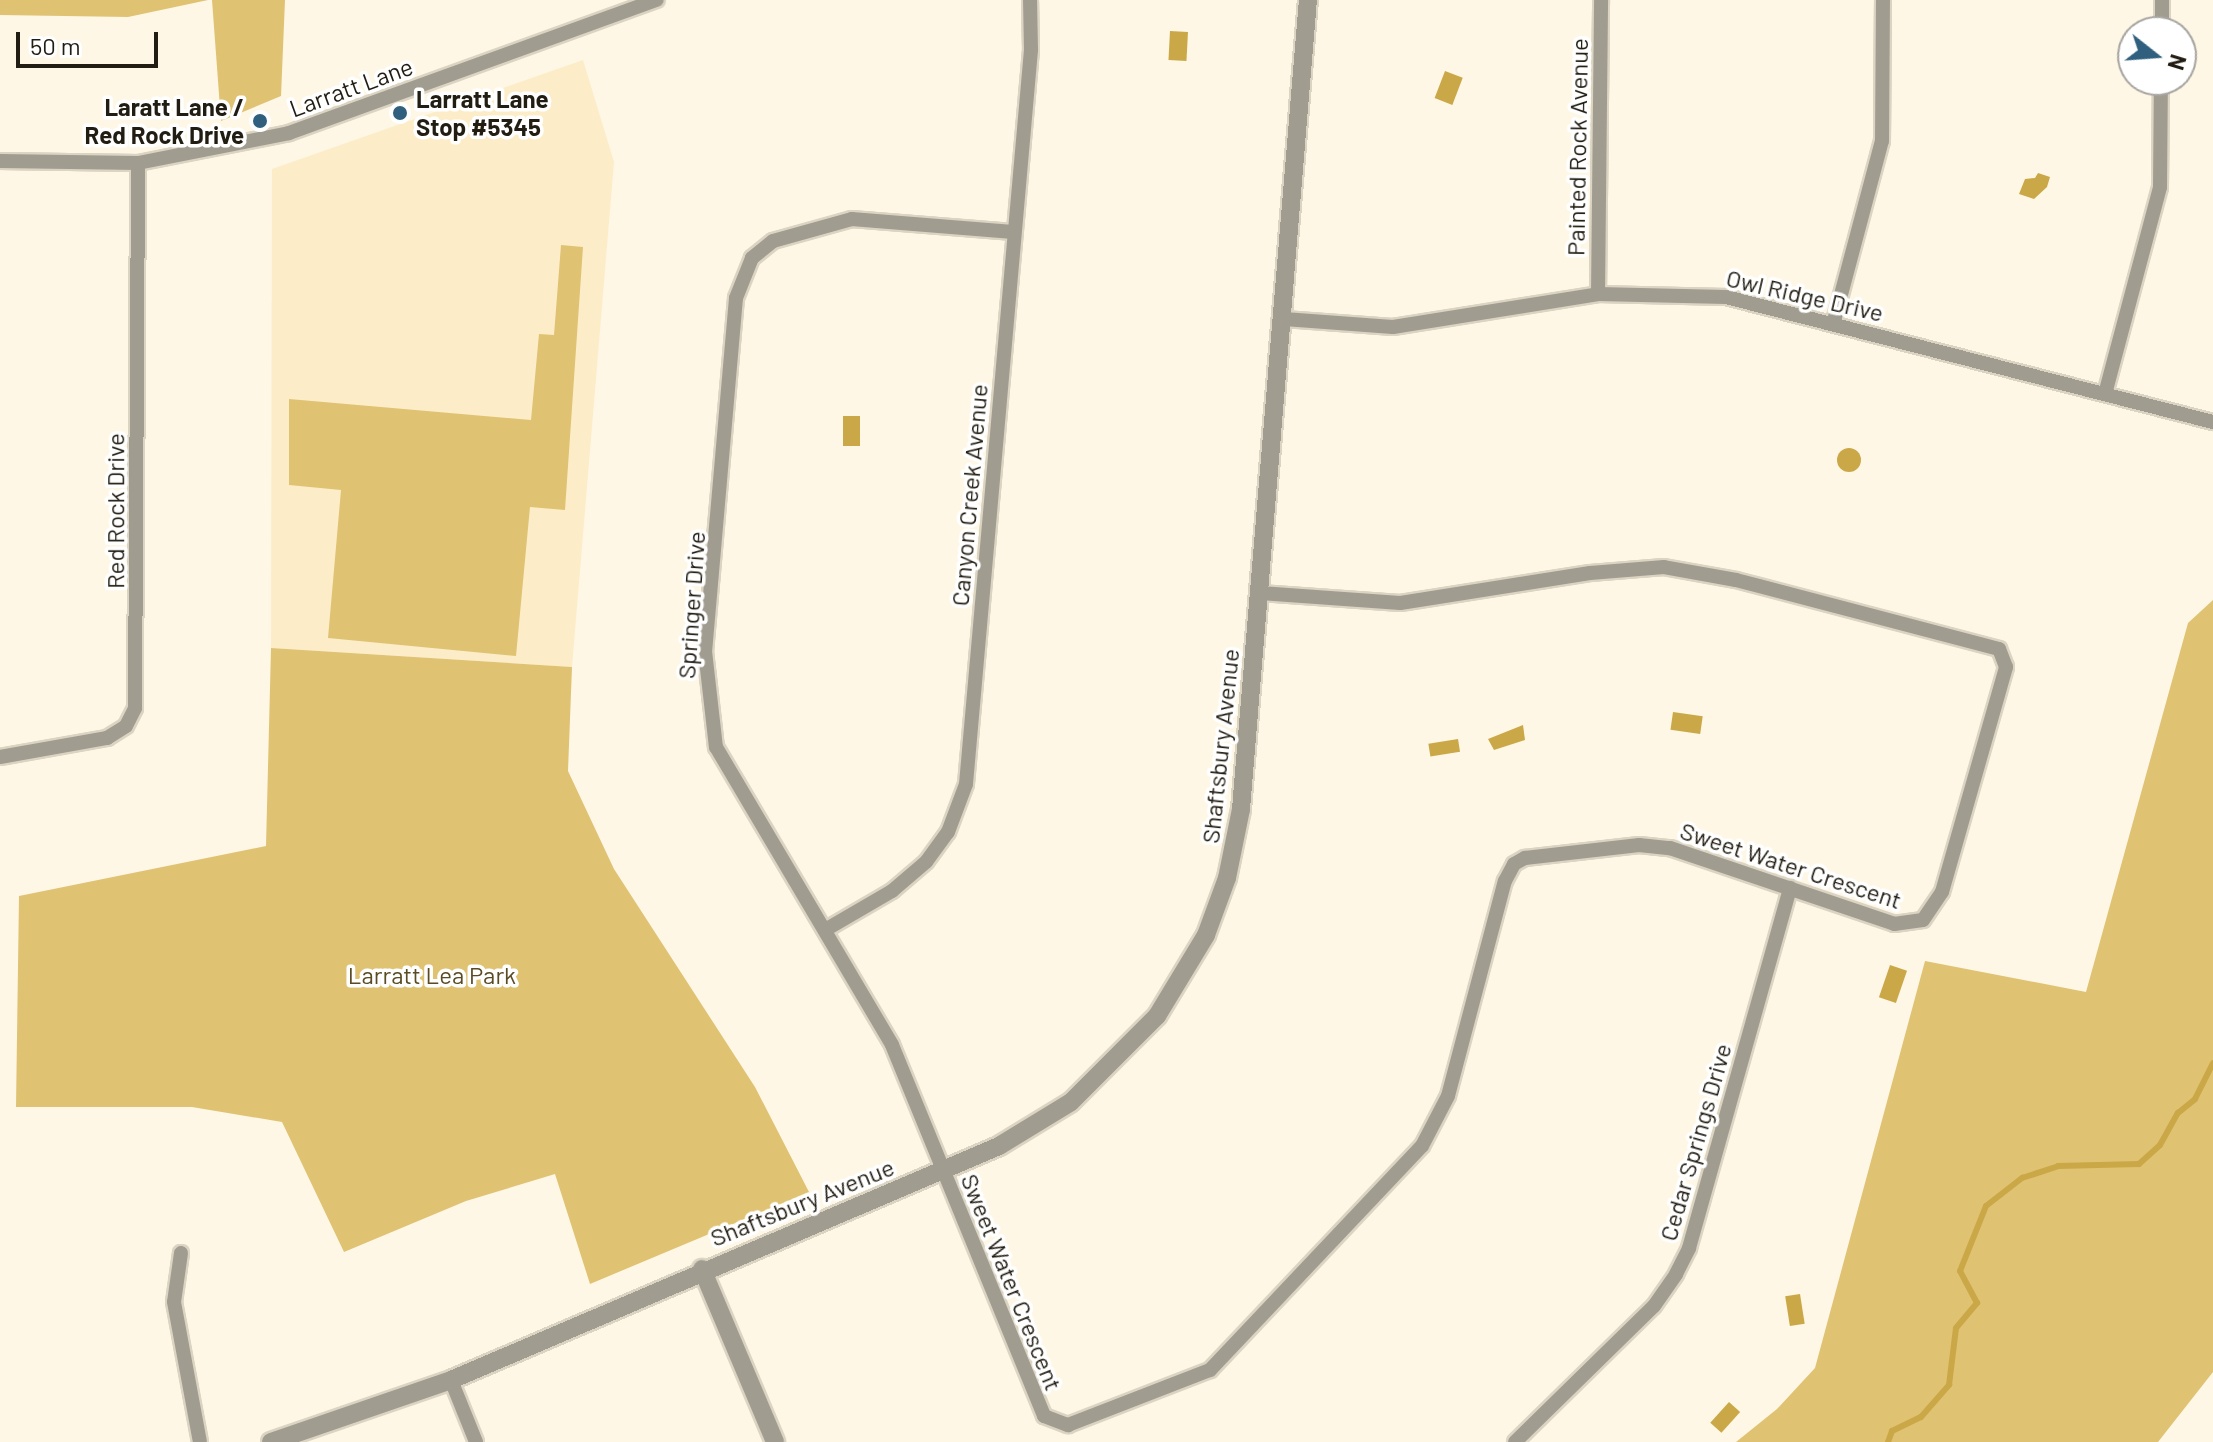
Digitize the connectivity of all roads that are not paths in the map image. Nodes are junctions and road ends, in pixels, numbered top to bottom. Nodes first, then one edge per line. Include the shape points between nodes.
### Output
1 (657, 0) edge
2 (1030, 0) edge
3 (1308, 0) edge
4 (1601, 0) edge
5 (1883, 0) edge
6 (2161, 96) edge
7 (0, 161) edge
8 (138, 163) junction
9 (1013, 232) junction
10 (1598, 294) junction
11 (1284, 319) junction
12 (1834, 321) junction
13 (2105, 394) junction
14 (2213, 422) edge
15 (1260, 593) junction
16 (0, 757) edge
17 (1790, 888) junction
18 (825, 930) junction
19 (942, 1170) junction
20 (181, 1253) dead end
21 (702, 1269) junction
22 (451, 1380) junction
23 (200, 1442) edge
24 (271, 1442) edge
25 (476, 1442) edge
26 (775, 1442) edge
27 (1515, 1442) edge

1 - 8 street, Larratt Lane via 289,133
2 - 9 street, Canyon Creek Avenue via 1031,50
3 - 11 street, Shaftsbury Avenue
4 - 10 street, Painted Rock Avenue
5 - 12 street via 1882,141
6 - 13 street via 2160,187
7 - 8 street, Larratt Lane
8 - 16 street, Red Rock Drive via 135,708 126,726 107,738
9 - 18 street, Canyon Creek Avenue via 966,784 948,832 926,862 892,891
9 - 18 street, Springer Drive via 852,219 773,241 752,258 736,298 705,651 708,715 726,767
10 - 11 street, Owl Ridge Drive via 1393,327
10 - 12 street, Owl Ridge Drive via 1726,297
11 - 15 street, Shaftsbury Avenue
12 - 13 street, Owl Ridge Drive
13 - 14 street, Owl Ridge Drive
15 - 17 street, Sweet Water Crescent via 1400,603 1664,567 1736,580 1999,649 2006,667 1935,909 1923,920 1894,924
15 - 19 street, Shaftsbury Avenue via 1237,832 1227,878 1199,949 1157,1016 1093,1084 1022,1134
17 - 19 street, Sweet Water Crescent via 1697,855 1639,845 1525,858 1514,864 1505,881 1448,1096 1422,1146 1210,1370 1068,1425 1044,1416
17 - 27 street, Cedar Springs Drive via 1692,1237 1676,1274 1654,1306
18 - 19 street, Springer Drive via 892,1045
19 - 21 street, Shaftsbury Avenue
20 - 23 street via 174,1302
21 - 22 street, Shaftsbury Avenue
21 - 26 street
22 - 24 street, Shaftsbury Avenue
22 - 25 street

